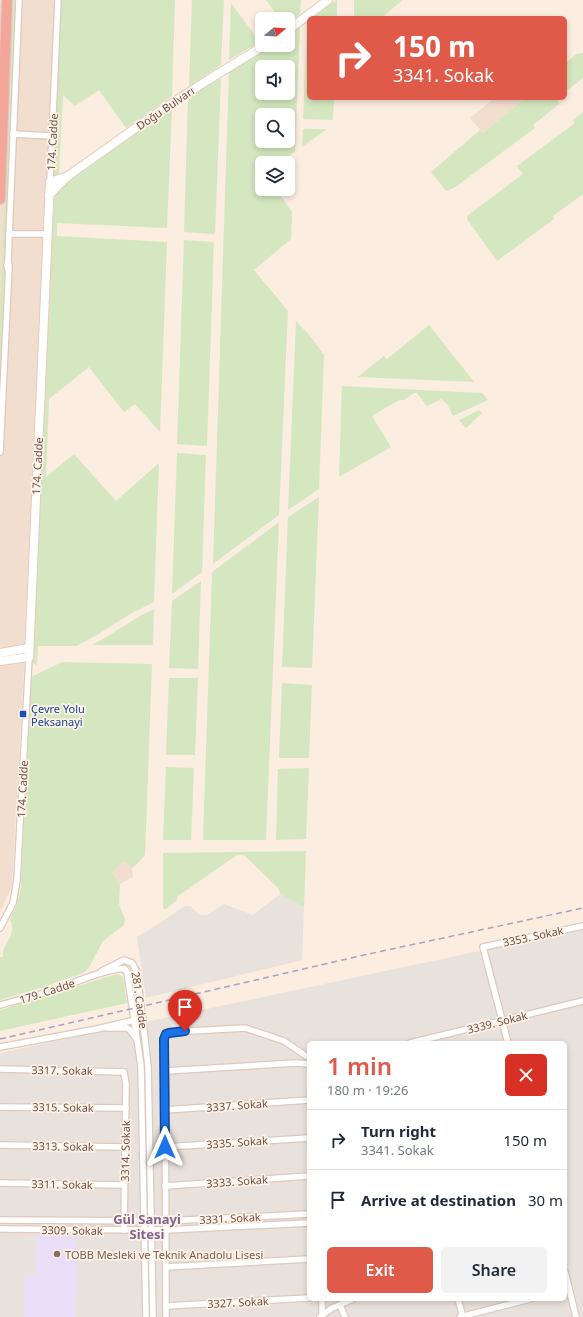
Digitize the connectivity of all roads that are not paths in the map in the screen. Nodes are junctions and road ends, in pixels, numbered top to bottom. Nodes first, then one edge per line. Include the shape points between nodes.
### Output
1 (8, 0) edge
2 (19, 0) edge
3 (58, 0) edge
4 (328, 0) edge
5 (295, 25) edge
6 (255, 51) edge
7 (13, 134) junction
8 (52, 136) junction
9 (68, 176) junction
10 (50, 182) junction
11 (49, 195) junction
12 (0, 198) edge
13 (9, 234) junction
14 (48, 234) junction
15 (0, 452) edge
16 (29, 652) junction
17 (0, 653) edge
18 (0, 661) edge
19 (583, 926) edge
20 (0, 928) edge
21 (95, 975) junction
22 (583, 1001) edge
23 (0, 1005) edge
24 (143, 1018) junction
25 (134, 1019) junction
26 (502, 1021) junction
27 (97, 1028) junction
28 (418, 1041) edge
29 (507, 1041) edge
30 (138, 1042) junction
31 (0, 1047) edge
32 (307, 1057) edge
33 (307, 1064) edge
34 (0, 1070) edge
35 (165, 1071) junction
36 (124, 1072) joint
37 (307, 1100) edge
38 (0, 1107) edge
39 (126, 1108) junction
40 (165, 1110) junction
41 (307, 1138) edge
42 (0, 1145) edge
43 (125, 1147) junction
44 (165, 1147) junction
45 (307, 1176) edge
46 (0, 1183) edge
47 (124, 1185) junction
48 (166, 1186) junction
49 (307, 1214) edge
50 (0, 1220) edge
51 (124, 1221) junction
52 (166, 1221) junction
53 (144, 1222) junction
54 (152, 1222) junction
55 (307, 1223) edge
56 (0, 1229) edge
57 (124, 1230) junction
58 (166, 1230) junction
59 (144, 1231) junction
60 (152, 1231) junction
61 (307, 1259) edge
62 (166, 1268) junction
63 (567, 1289) edge
64 (307, 1298) edge
65 (322, 1301) edge
66 (325, 1301) edge
67 (349, 1301) edge
68 (458, 1301) edge
69 (522, 1301) edge
70 (166, 1306) junction
71 (338, 1306) junction
72 (321, 1316) edge
73 (146, 1317) edge
74 (153, 1317) edge
75 (166, 1317) edge
76 (345, 1317) edge
77 (462, 1317) edge
78 (576, 1317) edge

1 - 12 highway
2 - 7 street
3 - 8 street, 174. Cadde
4 - 5 street
6 - 9 street, Doğu Bulvarı via 163,109
7 - 8 street
7 - 13 street
8 - 10 street, 174. Cadde
9 - 10 street, Doğu Bulvarı
9 - 11 street, Doğu Bulvarı
10 - 11 street, 174. Cadde
11 - 14 street, 174. Cadde
13 - 14 street
13 - 15 street
14 - 16 street, 174. Cadde
16 - 17 street
16 - 18 street
16 - 20 street, 174. Cadde via 18,880 13,903
19 - 26 street, 3353. Sokak via 483,947
21 - 23 street, 179. Cadde
21 - 24 street, 281. Cadde via 121,961 132,963 137,972
21 - 25 street, 281. Cadde via 126,970
22 - 26 street, 3339. Sokak
24 - 25 street
24 - 54 street, 281. Cadde via 148,1066
25 - 27 street
25 - 30 street, 281. Cadde
26 - 28 street, 3339. Sokak
26 - 29 street
27 - 30 street via 128,1028
27 - 31 street
30 - 53 street, 281. Cadde via 142,1081
32 - 35 street via 284,1042 245,1028 172,1032 166,1034 164,1039
33 - 35 street
34 - 36 street, 3317. Sokak
35 - 40 street
36 - 39 street, 3314. Sokak
37 - 40 street, 3337. Sokak
38 - 39 street, 3315. Sokak
39 - 43 street, 3314. Sokak
40 - 44 street
41 - 44 street, 3335. Sokak
42 - 43 street, 3313. Sokak
43 - 47 street, 3314. Sokak
44 - 48 street
45 - 48 street, 3333. Sokak
46 - 47 street, 3311. Sokak
47 - 51 street, 3314. Sokak
48 - 52 street
49 - 52 street, 3331. Sokak
50 - 51 street, 3309. Sokak
51 - 53 street, 3309. Sokak
51 - 57 street, 3314. Sokak
52 - 54 street, 3331. Sokak
52 - 58 street
53 - 54 street, 3331. Sokak
53 - 59 street, 281. Cadde
54 - 60 street, 281. Cadde
55 - 58 street, 3331. Sokak
56 - 57 street, 3309. Sokak
57 - 59 street, 3309. Sokak
58 - 60 street, 3331. Sokak
58 - 62 street
59 - 60 street, 3331. Sokak
59 - 73 street, 281. Cadde
60 - 74 street, 281. Cadde
61 - 62 street
62 - 70 street
63 - 78 street
64 - 70 street, 3327. Sokak
65 - 72 street
66 - 71 street
67 - 71 street
68 - 77 street
69 - 77 street
70 - 75 street
71 - 72 street
71 - 76 street

